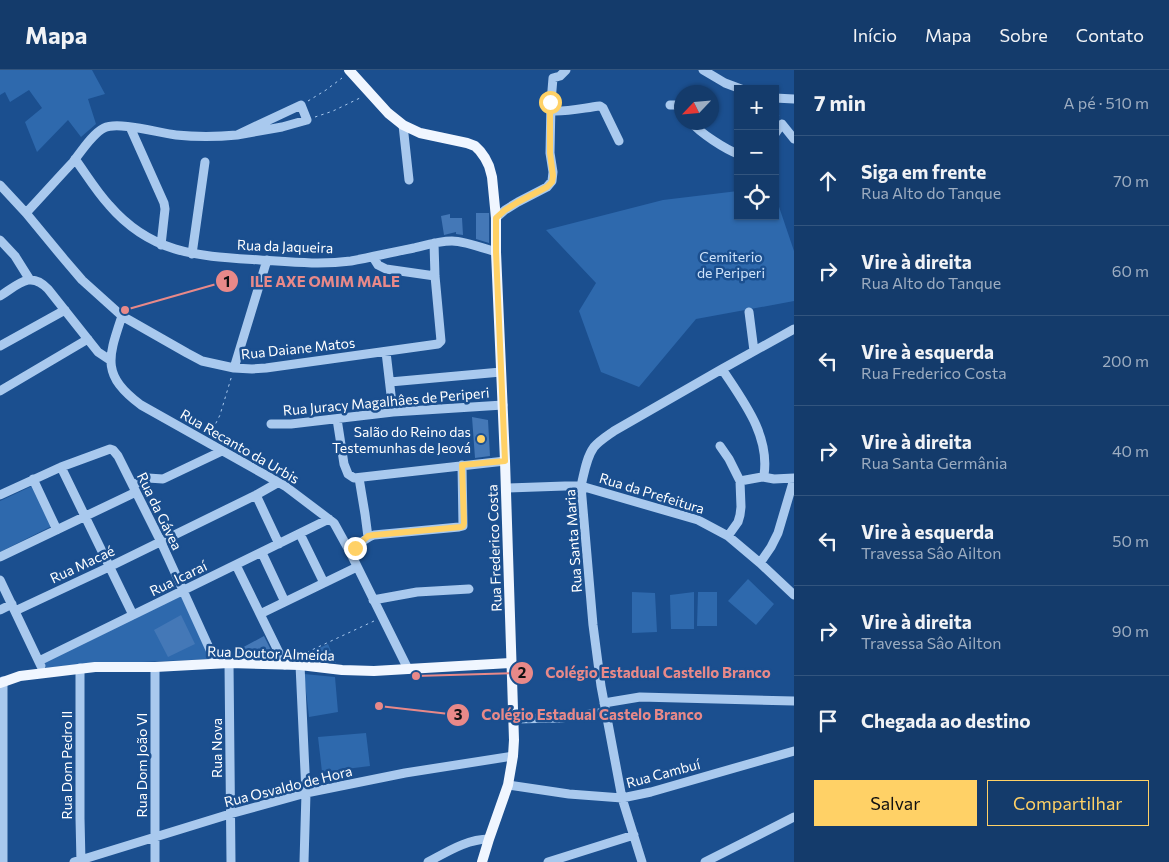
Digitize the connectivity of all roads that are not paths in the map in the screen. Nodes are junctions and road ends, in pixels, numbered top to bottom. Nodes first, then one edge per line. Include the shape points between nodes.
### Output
1 (566, 70) edge
2 (703, 70) edge
3 (350, 71) edge
4 (553, 74) edge
5 (734, 87) edge
6 (779, 98) edge
7 (794, 99) edge
8 (670, 104) dead end
9 (674, 104) edge
10 (551, 111) junction
11 (403, 125) junction
12 (130, 127) junction
13 (699, 130) edge
14 (778, 130) edge
15 (237, 135) junction
16 (794, 139) edge
17 (619, 140) dead end
18 (734, 152) edge
19 (75, 159) junction
20 (205, 162) dead end
21 (409, 180) dead end
22 (0, 185) edge
23 (26, 213) junction
24 (496, 218) junction
25 (0, 240) edge
26 (434, 243) junction
27 (162, 245) junction
28 (496, 252) junction
29 (192, 254) junction
30 (373, 257) junction
31 (267, 260) junction
32 (435, 276) junction
33 (29, 280) junction
34 (0, 296) edge
35 (65, 310) junction
36 (749, 312) dead end
37 (122, 316) junction
38 (794, 329) edge
39 (88, 340) junction
40 (0, 346) edge
41 (754, 351) junction
42 (386, 352) junction
43 (110, 360) junction
44 (234, 368) junction
45 (722, 369) junction
46 (501, 372) junction
47 (390, 382) junction
48 (0, 391) edge
49 (503, 405) junction
50 (393, 412) junction
51 (337, 419) junction
52 (270, 424) dead end
53 (720, 446) dead end
54 (222, 451) junction
55 (505, 461) junction
56 (462, 465) junction
57 (61, 467) junction
58 (763, 477) junction
59 (358, 478) junction
60 (33, 479) junction
61 (794, 479) edge
62 (740, 481) junction
63 (279, 482) junction
64 (581, 486) junction
65 (135, 488) junction
66 (506, 488) junction
67 (0, 495) edge
68 (256, 495) junction
69 (84, 517) junction
70 (329, 519) junction
71 (58, 530) junction
72 (300, 534) junction
73 (368, 536) junction
74 (728, 536) junction
75 (160, 542) junction
76 (280, 544) junction
77 (350, 552) junction
78 (262, 553) junction
79 (0, 557) edge
80 (760, 563) junction
81 (236, 565) junction
82 (109, 567) junction
83 (357, 567) junction
84 (0, 580) edge
85 (324, 583) junction
86 (469, 589) dead end
87 (184, 591) junction
88 (794, 594) edge
89 (373, 600) junction
90 (285, 602) junction
91 (13, 608) junction
92 (0, 610) edge
93 (260, 614) junction
94 (133, 615) junction
95 (301, 660) junction
96 (216, 663) junction
97 (229, 663) junction
98 (511, 663) junction
99 (285, 665) junction
100 (155, 667) junction
101 (80, 668) junction
102 (408, 669) junction
103 (2, 682) edge
104 (794, 701) edge
105 (605, 708) junction
106 (514, 720) junction
107 (794, 751) edge
108 (513, 756) junction
109 (508, 785) junction
110 (306, 793) junction
111 (622, 798) junction
112 (230, 814) junction
113 (794, 817) edge
114 (634, 835) junction
115 (155, 837) junction
116 (489, 839) junction
117 (78, 861) edge
118 (2, 862) edge
119 (155, 862) edge
120 (231, 862) edge
121 (304, 862) edge
122 (428, 862) edge
123 (482, 862) edge
124 (548, 862) edge
125 (642, 862) edge
126 (705, 862) edge

1 - 4 street via 560,76
2 - 5 street
3 - 11 main road, Rua Frederico Costa
4 - 10 street
6 - 7 street
8 - 9 street
10 - 17 street via 600,106
10 - 24 street via 552,182
11 - 21 street
11 - 24 main road, Rua Frederico Costa via 420,133 467,142 480,151 492,177
12 - 15 street via 175,135
12 - 19 street via 101,129
12 - 27 street via 164,202
13 - 18 street
14 - 16 street via 782,124
15 - 15 street via 282,127 307,120 301,105
19 - 23 street
19 - 27 street, Rua da Jaqueira via 118,215
20 - 29 street
22 - 23 street, Rua Daiane Matos
23 - 37 street, Rua Daiane Matos via 82,280
24 - 28 main road, Rua Frederico Costa
25 - 33 street via 15,256
26 - 28 street, Rua da Jaqueira via 454,241
26 - 30 street, Rua da Jaqueira
26 - 32 street, Rua Daiane Matos
27 - 29 street, Rua da Jaqueira
28 - 46 main road, Rua Frederico Costa
29 - 31 street, Rua da Jaqueira
30 - 31 street, Rua da Jaqueira via 328,264
30 - 32 street via 386,269
31 - 44 street
32 - 42 street, Rua Daiane Matos via 440,342
33 - 34 street
33 - 35 street, Rua Recanto da Urbis via 45,286
35 - 39 street, Rua Recanto da Urbis
35 - 40 street
36 - 41 street
37 - 43 street
37 - 44 street, Rua Daiane Matos via 202,361
38 - 41 street, Rua Santa Maria
39 - 43 street, Rua Recanto da Urbis
39 - 48 street
41 - 45 street, Rua Santa Maria
42 - 44 street, Rua Daiane Matos via 266,368
42 - 47 street
43 - 54 street, Rua Recanto da Urbis via 114,376 129,396
45 - 58 street via 758,428 764,457
45 - 64 street, Rua Santa Maria via 602,439 588,459
46 - 47 street
46 - 49 main road, Rua Frederico Costa
47 - 50 street
49 - 50 street, Rua Juracy Magalhâes de Periperi
49 - 55 main road, Rua Frederico Costa
50 - 51 street, Rua Juracy Magalhâes de Periperi
51 - 52 street, Rua Juracy Magalhâes de Periperi
51 - 59 street via 344,464 348,474
53 - 62 street
54 - 63 street, Rua Recanto da Urbis
54 - 65 street via 163,479 148,478
55 - 56 street
55 - 66 main road, Rua Frederico Costa
56 - 59 street
56 - 73 street via 463,526
57 - 60 street
57 - 65 street, Rua da Gávea via 110,449 116,452
57 - 69 street
58 - 61 street
58 - 62 street
59 - 73 street
60 - 67 street
60 - 71 street
61 - 80 street via 778,533
62 - 74 street via 740,515
63 - 68 street, Rua Macaé
63 - 70 street, Rua Recanto da Urbis
64 - 66 street, Rua da Prefeitura
64 - 74 street, Rua da Prefeitura via 698,520
64 - 105 street, Rua Santa Maria via 593,625
65 - 69 street
65 - 75 street, Rua da Gávea
66 - 98 main road, Rua Frederico Costa
68 - 75 street, Rua Macaé
68 - 76 street
69 - 71 street
69 - 82 street
70 - 72 street, Rua Icaraí
70 - 77 street, Rua Recanto da Urbis
71 - 79 street
72 - 76 street, Rua Icaraí
72 - 85 street
73 - 77 street
74 - 80 street, Rua da Prefeitura
75 - 82 street, Rua Macaé
75 - 87 street, Rua da Gávea
76 - 78 street, Rua Icaraí
77 - 83 street, Rua Recanto da Urbis
78 - 81 street, Rua Icaraí
78 - 90 street
80 - 88 street, Rua da Prefeitura
81 - 87 street, Rua Icaraí
81 - 93 street
82 - 91 street, Rua Macaé
82 - 94 street
83 - 85 street
83 - 89 street, Rua Recanto da Urbis
84 - 91 street
85 - 90 street
86 - 89 street via 417,592
87 - 94 street, Rua Icaraí
87 - 96 street, Rua da Gávea
89 - 102 street, Rua Recanto da Urbis
90 - 93 street
91 - 92 street, Rua Macaé
91 - 94 street, Rua Icaraí via 40,665
93 - 99 street
95 - 99 main road, Rua Doutor Almeida
95 - 102 main road, Rua Doutor Almeida via 342,670
95 - 110 street
96 - 97 main road, Rua Doutor Almeida
96 - 100 main road, Rua Doutor Almeida
97 - 99 main road, Rua Doutor Almeida
97 - 112 street, Rua Nova
98 - 102 main road, Rua Doutor Almeida
98 - 106 main road, Rua Frederico Costa
100 - 101 main road, Rua Doutor Almeida
100 - 115 street, Rua Dom João VI
101 - 103 main road, Rua Doutor Almeida via 20,676
101 - 117 street, Rua Dom Pedro II
103 - 118 street
104 - 105 street via 640,697
105 - 106 street via 561,718
105 - 111 street, Rua Santa Maria
106 - 108 main road, Rua Frederico Costa
107 - 111 street, Rua Cambuí
108 - 109 main road, Rua Frederico Costa
108 - 110 street, Rua Osvaldo de Hora
109 - 111 street, Rua Cambuí
109 - 116 main road, Rua Frederico Costa
110 - 112 street, Rua Osvaldo de Hora
110 - 121 street
111 - 114 street, Rua Santa Maria
112 - 115 street, Rua Osvaldo de Hora
112 - 120 street, Rua Nova
113 - 126 street
114 - 124 street
114 - 125 street, Rua Santa Maria
115 - 117 street, Rua Osvaldo de Hora
115 - 119 street, Rua Dom João VI
116 - 122 street via 462,845
116 - 123 main road, Rua Frederico Costa

